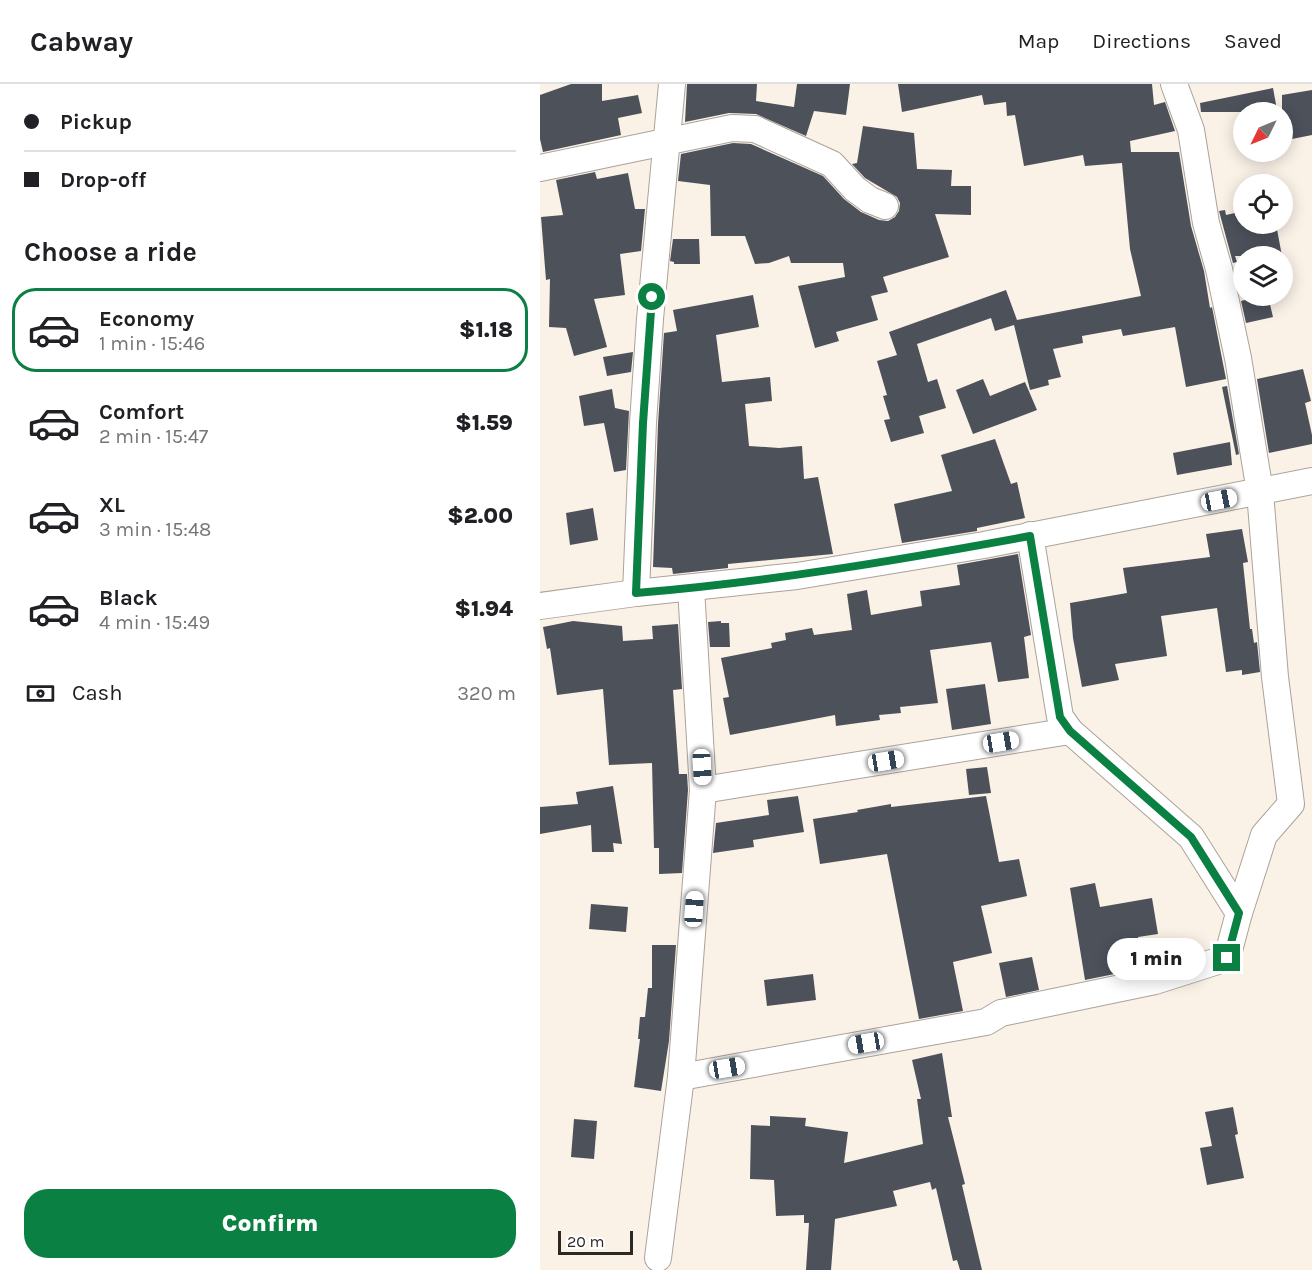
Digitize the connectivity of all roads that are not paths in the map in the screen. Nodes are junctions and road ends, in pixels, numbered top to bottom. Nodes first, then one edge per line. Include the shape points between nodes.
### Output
1 (672, 84) edge
2 (1174, 84) edge
3 (667, 140) junction
4 (540, 168) edge
5 (885, 206) dead end
6 (1312, 481) edge
7 (1260, 492) junction
8 (1030, 536) junction
9 (691, 588) junction
10 (636, 593) junction
11 (540, 606) edge
12 (1070, 731) junction
13 (703, 790) junction
14 (1239, 913) junction
15 (681, 1077) junction
16 (658, 1258) dead end

1 - 3 street
2 - 7 street via 1191,130 1206,223 1238,358
3 - 4 street
3 - 5 street via 732,128 755,129 832,164 855,189
3 - 10 street via 649,342
6 - 7 street
7 - 8 street
7 - 14 street via 1275,677 1291,804 1264,835
8 - 9 street via 797,576
8 - 12 street via 1060,717
9 - 10 street
9 - 13 street
10 - 11 street
12 - 13 street
12 - 14 street via 1191,837
13 - 15 street
14 - 15 street via 1227,958 1155,981 1001,1013 986,1022
15 - 16 street

